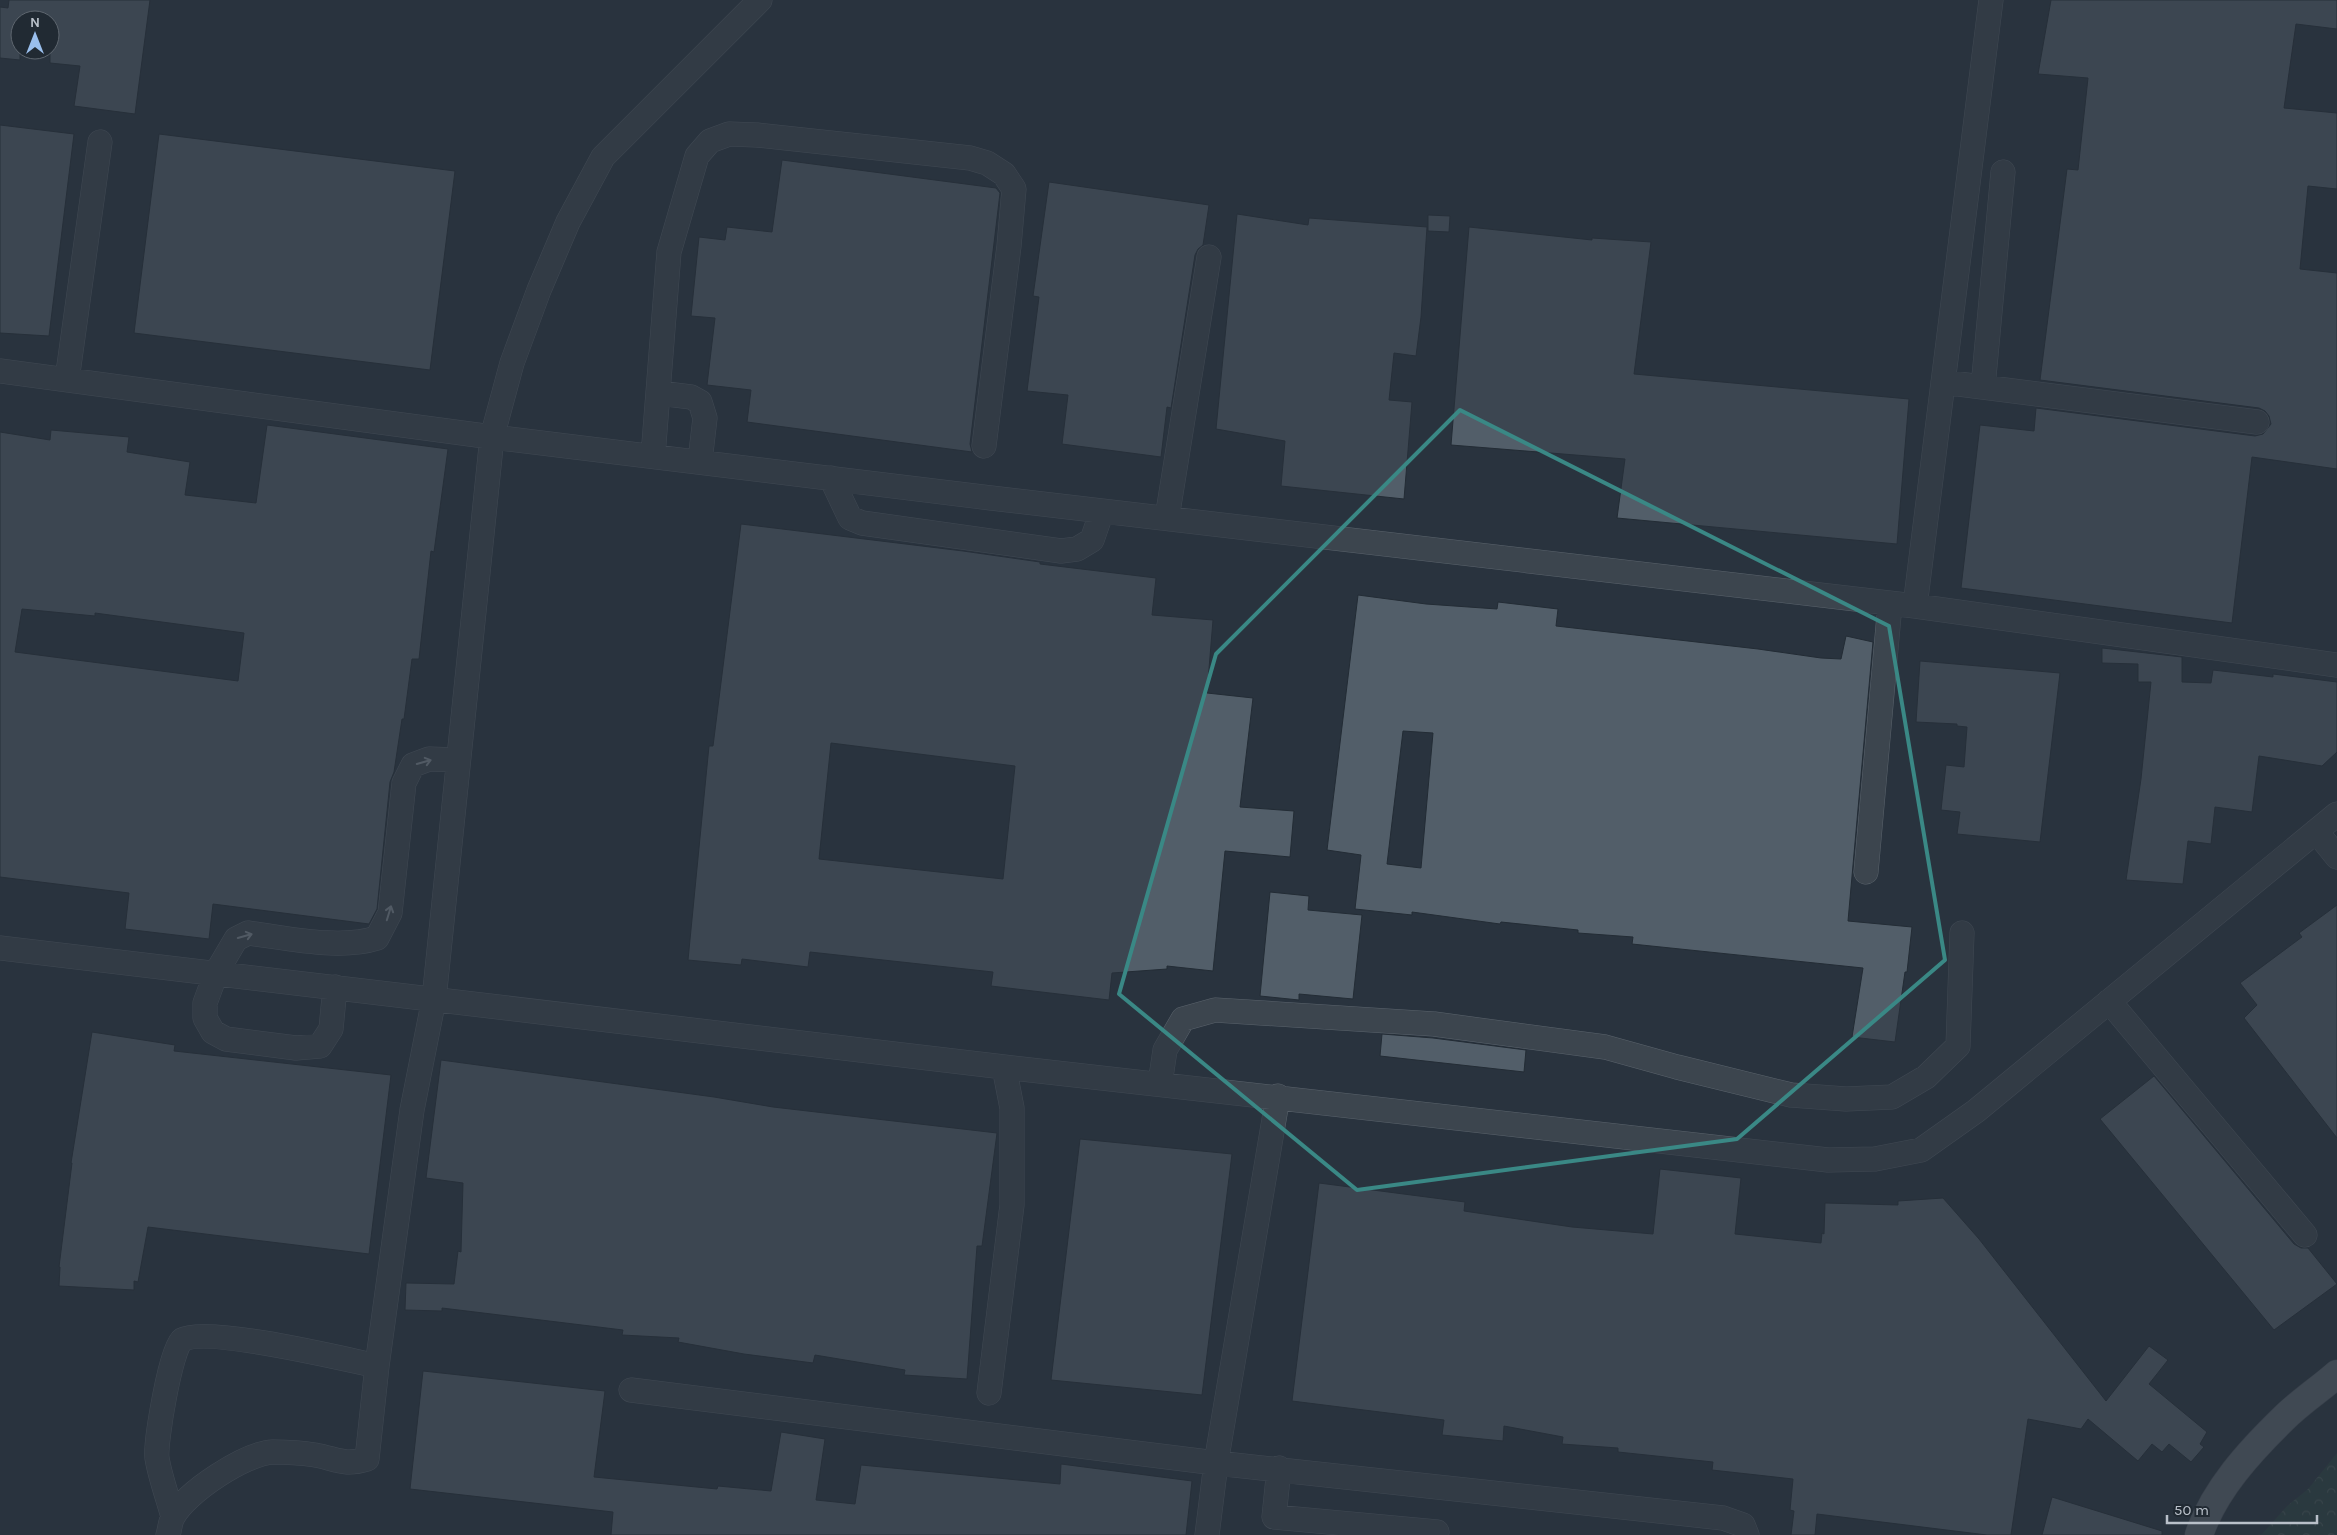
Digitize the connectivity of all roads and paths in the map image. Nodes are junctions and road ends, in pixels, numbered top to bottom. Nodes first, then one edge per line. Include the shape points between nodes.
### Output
1 (760, 0) edge
2 (1991, 0) edge
3 (100, 142) dead end
4 (2003, 172) dead end
5 (1209, 257) dead end
6 (0, 371) edge
7 (67, 380) junction
8 (1943, 382) junction
9 (1983, 387) junction
10 (659, 393) junction
11 (2257, 422) dead end
12 (492, 437) junction
13 (984, 446) dead end
14 (653, 456) junction
15 (700, 462) junction
16 (831, 478) junction
17 (1102, 510) junction
18 (1167, 518) junction
19 (1890, 604) junction
20 (1915, 606) junction
21 (2337, 665) edge
22 (458, 760) junction
23 (2337, 814) edge
24 (2316, 831) junction
25 (2337, 857) edge
26 (1866, 872) dead end
27 (1962, 934) dead end
28 (0, 948) edge
29 (216, 972) junction
30 (335, 988) junction
31 (434, 999) junction
32 (2109, 1001) junction
33 (1004, 1067) junction
34 (1160, 1084) junction
35 (1278, 1096) junction
36 (2305, 1235) dead end
37 (377, 1366) junction
38 (2337, 1374) edge
39 (631, 1390) dead end
40 (989, 1393) dead end
41 (1216, 1463) junction
42 (1279, 1468) junction
43 (171, 1526) edge
44 (1273, 1526) edge
45 (1437, 1532) dead end
46 (1207, 1535) edge
47 (1747, 1535) edge
48 (2199, 1535) edge

1 - 12 lane via 604,157 568,222 539,290 512,363
2 - 8 lane
3 - 7 lane
4 - 9 lane
5 - 18 lane
6 - 7 lane
7 - 12 lane
8 - 9 lane
8 - 20 lane
9 - 11 lane
10 - 13 lane via 669,252 697,156 710,141 729,134 758,135 970,158 987,162 1004,174 1014,189
10 - 14 lane
10 - 15 lane via 691,396 700,402 705,418
12 - 14 lane
12 - 22 lane
14 - 15 lane
15 - 16 lane
16 - 17 lane
16 - 17 lane via 850,518 862,523 1061,551 1077,549 1092,540
17 - 18 lane
18 - 19 lane
19 - 20 lane
19 - 26 lane
20 - 21 lane
29 -> 22 lane via 236,939 248,934 338,943 362,943 377,938 390,913 404,783 413,765 429,759
22 - 31 lane
23 - 24 lane
24 - 25 lane
24 - 32 lane
27 - 34 lane via 1958,1046 1926,1077 1892,1097 1846,1100 1791,1095 1606,1047 1434,1024 1215,1010 1183,1019 1165,1050
28 - 29 lane
29 - 30 lane
29 - 30 lane via 205,1003 205,1018 213,1032 226,1040 296,1048 320,1046 331,1028
30 - 31 lane
31 - 33 lane
31 - 37 lane via 412,1110
32 - 35 lane via 1976,1111 1921,1150 1875,1159 1828,1160
32 - 36 lane
33 - 34 lane
33 - 40 lane via 1012,1108 1012,1205
34 - 35 lane
35 - 41 lane
37 - 43 lane via 367,1459 342,1463 316,1455 272,1452 242,1460 192,1495
37 - 43 lane via 211,1336 181,1340 175,1349 168,1376 157,1456
38 - 48 main road via 2285,1417 2254,1448 2215,1498
39 - 41 lane
41 - 42 lane
41 - 46 lane
42 - 44 lane
42 - 47 lane via 1723,1518 1743,1525
44 - 45 lane

